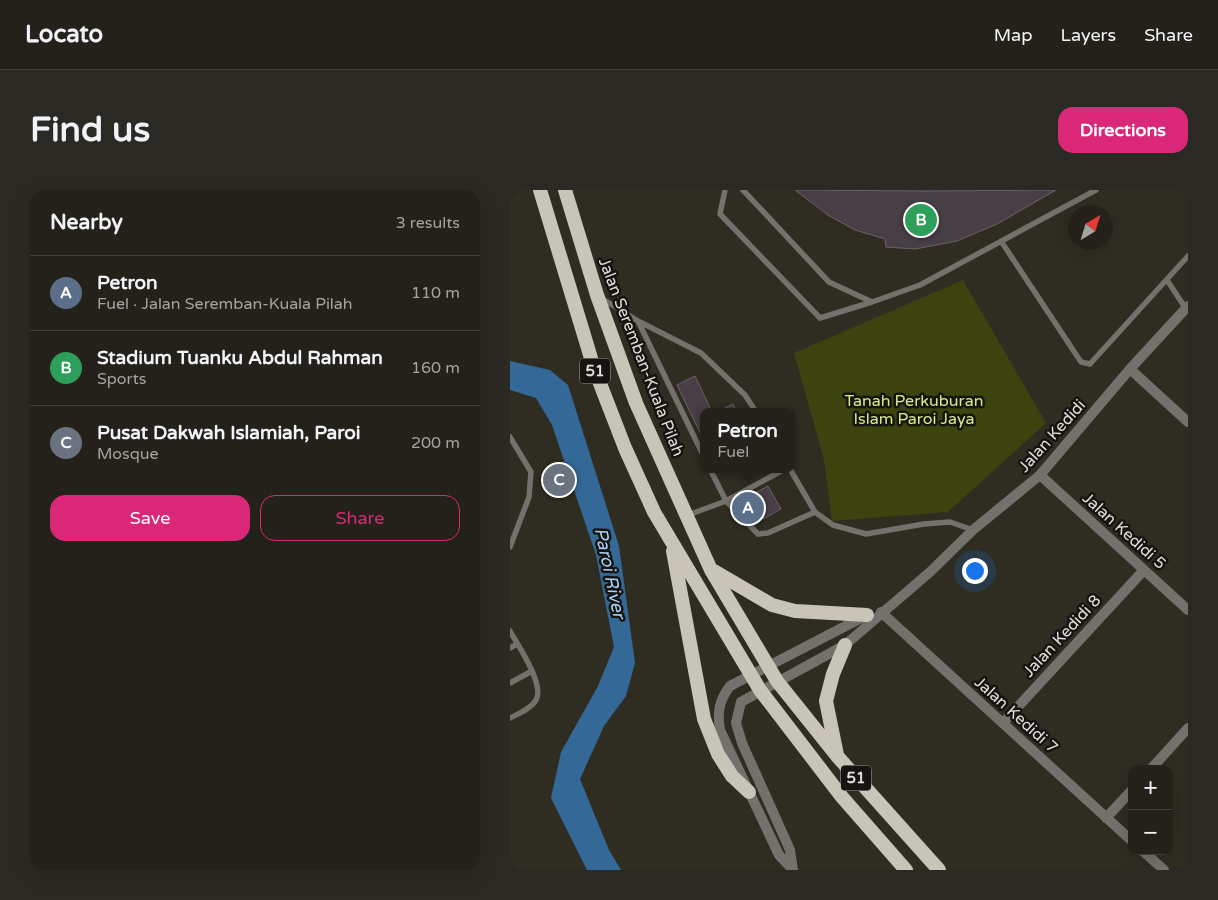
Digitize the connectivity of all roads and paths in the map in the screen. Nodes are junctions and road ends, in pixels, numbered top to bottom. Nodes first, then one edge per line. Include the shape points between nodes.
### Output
1 (540, 190) edge
2 (565, 190) edge
3 (725, 190) edge
4 (743, 190) edge
5 (1096, 190) edge
6 (1001, 241) junction
7 (1188, 256) edge
8 (1167, 280) junction
9 (597, 295) junction
10 (872, 302) junction
11 (1187, 308) edge
12 (638, 320) junction
13 (1130, 369) junction
14 (753, 408) edge
15 (1188, 422) edge
16 (510, 437) edge
17 (700, 449) edge
18 (712, 473) edge
19 (778, 473) edge
20 (792, 473) edge
21 (1040, 475) junction
22 (726, 501) junction
23 (815, 512) junction
24 (685, 516) junction
25 (973, 530) junction
26 (672, 543) junction
27 (510, 547) edge
28 (711, 570) junction
29 (1144, 570) junction
30 (1188, 610) edge
31 (874, 613) junction
32 (510, 631) edge
33 (517, 644) junction
34 (845, 645) junction
35 (510, 648) edge
36 (769, 667) junction
37 (532, 671) junction
38 (751, 674) junction
39 (777, 681) junction
40 (510, 683) edge
41 (760, 690) junction
42 (510, 718) edge
43 (1003, 723) junction
44 (1188, 728) edge
45 (837, 756) junction
46 (1155, 765) edge
47 (750, 792) junction
48 (1128, 794) edge
49 (1106, 818) junction
50 (1128, 837) edge
51 (1147, 855) edge
52 (793, 870) edge
53 (906, 870) edge
54 (939, 870) edge
55 (1164, 870) edge

1 - 26 highway, 51 via 594,368 625,448
2 - 9 highway, Jalan Seremban-Kuala Pilah / 51
3 - 10 lane via 720,214 820,318
4 - 10 lane via 829,282
5 - 6 lane
6 - 8 lane via 1081,362 1090,364
6 - 10 lane via 920,285
7 - 8 lane
8 - 11 lane
9 - 12 lane
9 - 24 highway, Jalan Seremban-Kuala Pilah / 51 via 636,403
11 - 13 street, Jalan Kedidi
12 - 14 lane via 701,353 745,395
12 - 17 lane
13 - 15 street
13 - 21 street, Jalan Kedidi
16 - 27 lane via 531,472 529,497
18 - 22 lane
19 - 22 lane
20 - 23 lane
21 - 25 street, Jalan Kedidi
21 - 29 street, Jalan Kedidi 5
22 - 23 lane via 758,534 768,533
22 - 24 lane
23 - 25 lane via 833,525 866,534 950,522
24 - 28 highway, Jalan Seremban-Kuala Pilah / 51
25 - 31 street, Jalan Kedidi via 930,572
26 - 38 highway, 51
26 - 47 highway via 704,719 718,754 732,776
28 - 31 highway via 772,605 794,611
28 - 36 highway, Jalan Seremban-Kuala Pilah / 51
29 - 30 street, Jalan Kedidi 5
29 - 43 street, Jalan Kedidi 8
31 - 34 street
31 - 36 street
31 - 43 street, Jalan Kedidi 7
32 - 33 lane
33 - 35 lane
33 - 37 lane
34 - 39 street
34 - 45 highway via 826,701
36 - 38 street
36 - 39 highway, Jalan Seremban-Kuala Pilah / 51
37 - 40 lane
37 - 42 lane via 538,690 536,700 526,710
38 - 41 highway, 51
38 - 47 street via 730,686 720,699 717,716 720,730
39 - 41 street
39 - 45 highway, Jalan Seremban-Kuala Pilah / 51
41 - 52 street via 741,702 736,723 790,850
41 - 53 highway, 51 via 842,797
43 - 49 street, Jalan Kedidi 7
44 - 46 street
45 - 54 highway, Jalan Seremban-Kuala Pilah / 51
47 - 52 street via 779,855
48 - 49 street
49 - 50 street, Jalan Kedidi 7
51 - 55 street

